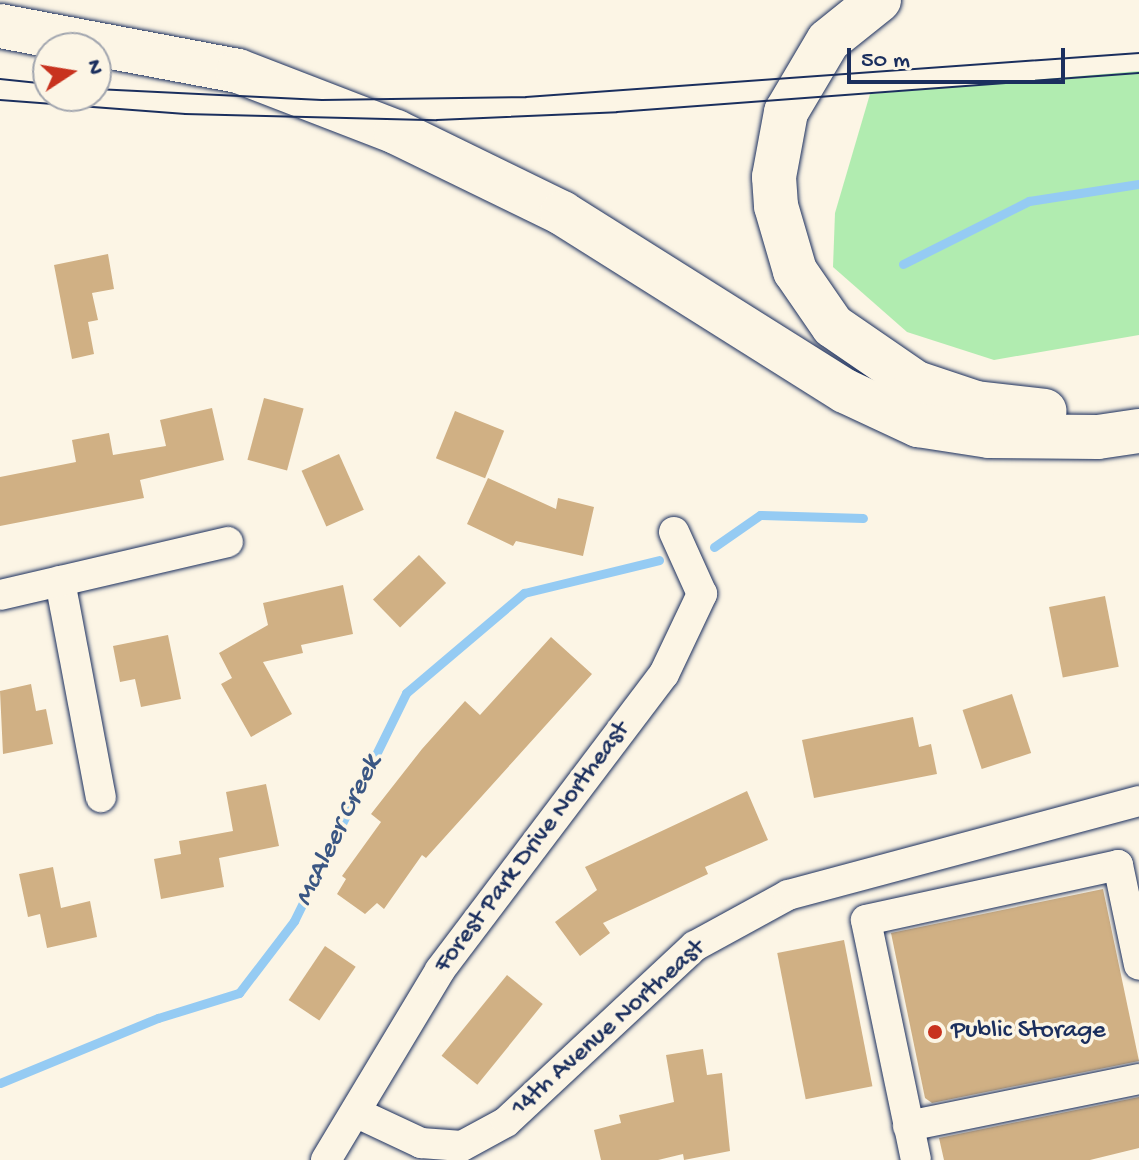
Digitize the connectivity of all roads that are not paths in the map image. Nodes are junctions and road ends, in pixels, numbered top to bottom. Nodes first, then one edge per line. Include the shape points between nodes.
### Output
1 (879, 0) edge
2 (0, 26) edge
3 (1139, 401) edge
4 (1139, 431) edge
5 (674, 532) dead end
6 (228, 542) dead end
7 (60, 581) junction
8 (0, 595) edge
9 (101, 797) dead end
10 (1139, 801) edge
11 (1139, 965) edge
12 (1139, 1079) edge
13 (357, 1113) junction
14 (908, 1126) junction
15 (326, 1160) edge
16 (916, 1160) edge

1 - 3 highway via 847,22 811,63 790,102 778,143 774,177 782,237 812,301 856,346 946,394 1042,411
2 - 4 highway via 238,71 396,132 562,213 845,391 918,425 989,436 1098,437
5 - 13 street, Forest Park Drive Northeast via 702,594 664,674 440,970
6 - 7 street
7 - 8 street
7 - 9 street
10 - 13 street, 14th Avenue Northeast via 788,895 695,946 506,1122 462,1146 421,1143
11 - 14 street via 1118,865 866,920
12 - 14 street
13 - 15 street, Forest Park Drive Northeast
14 - 16 street

